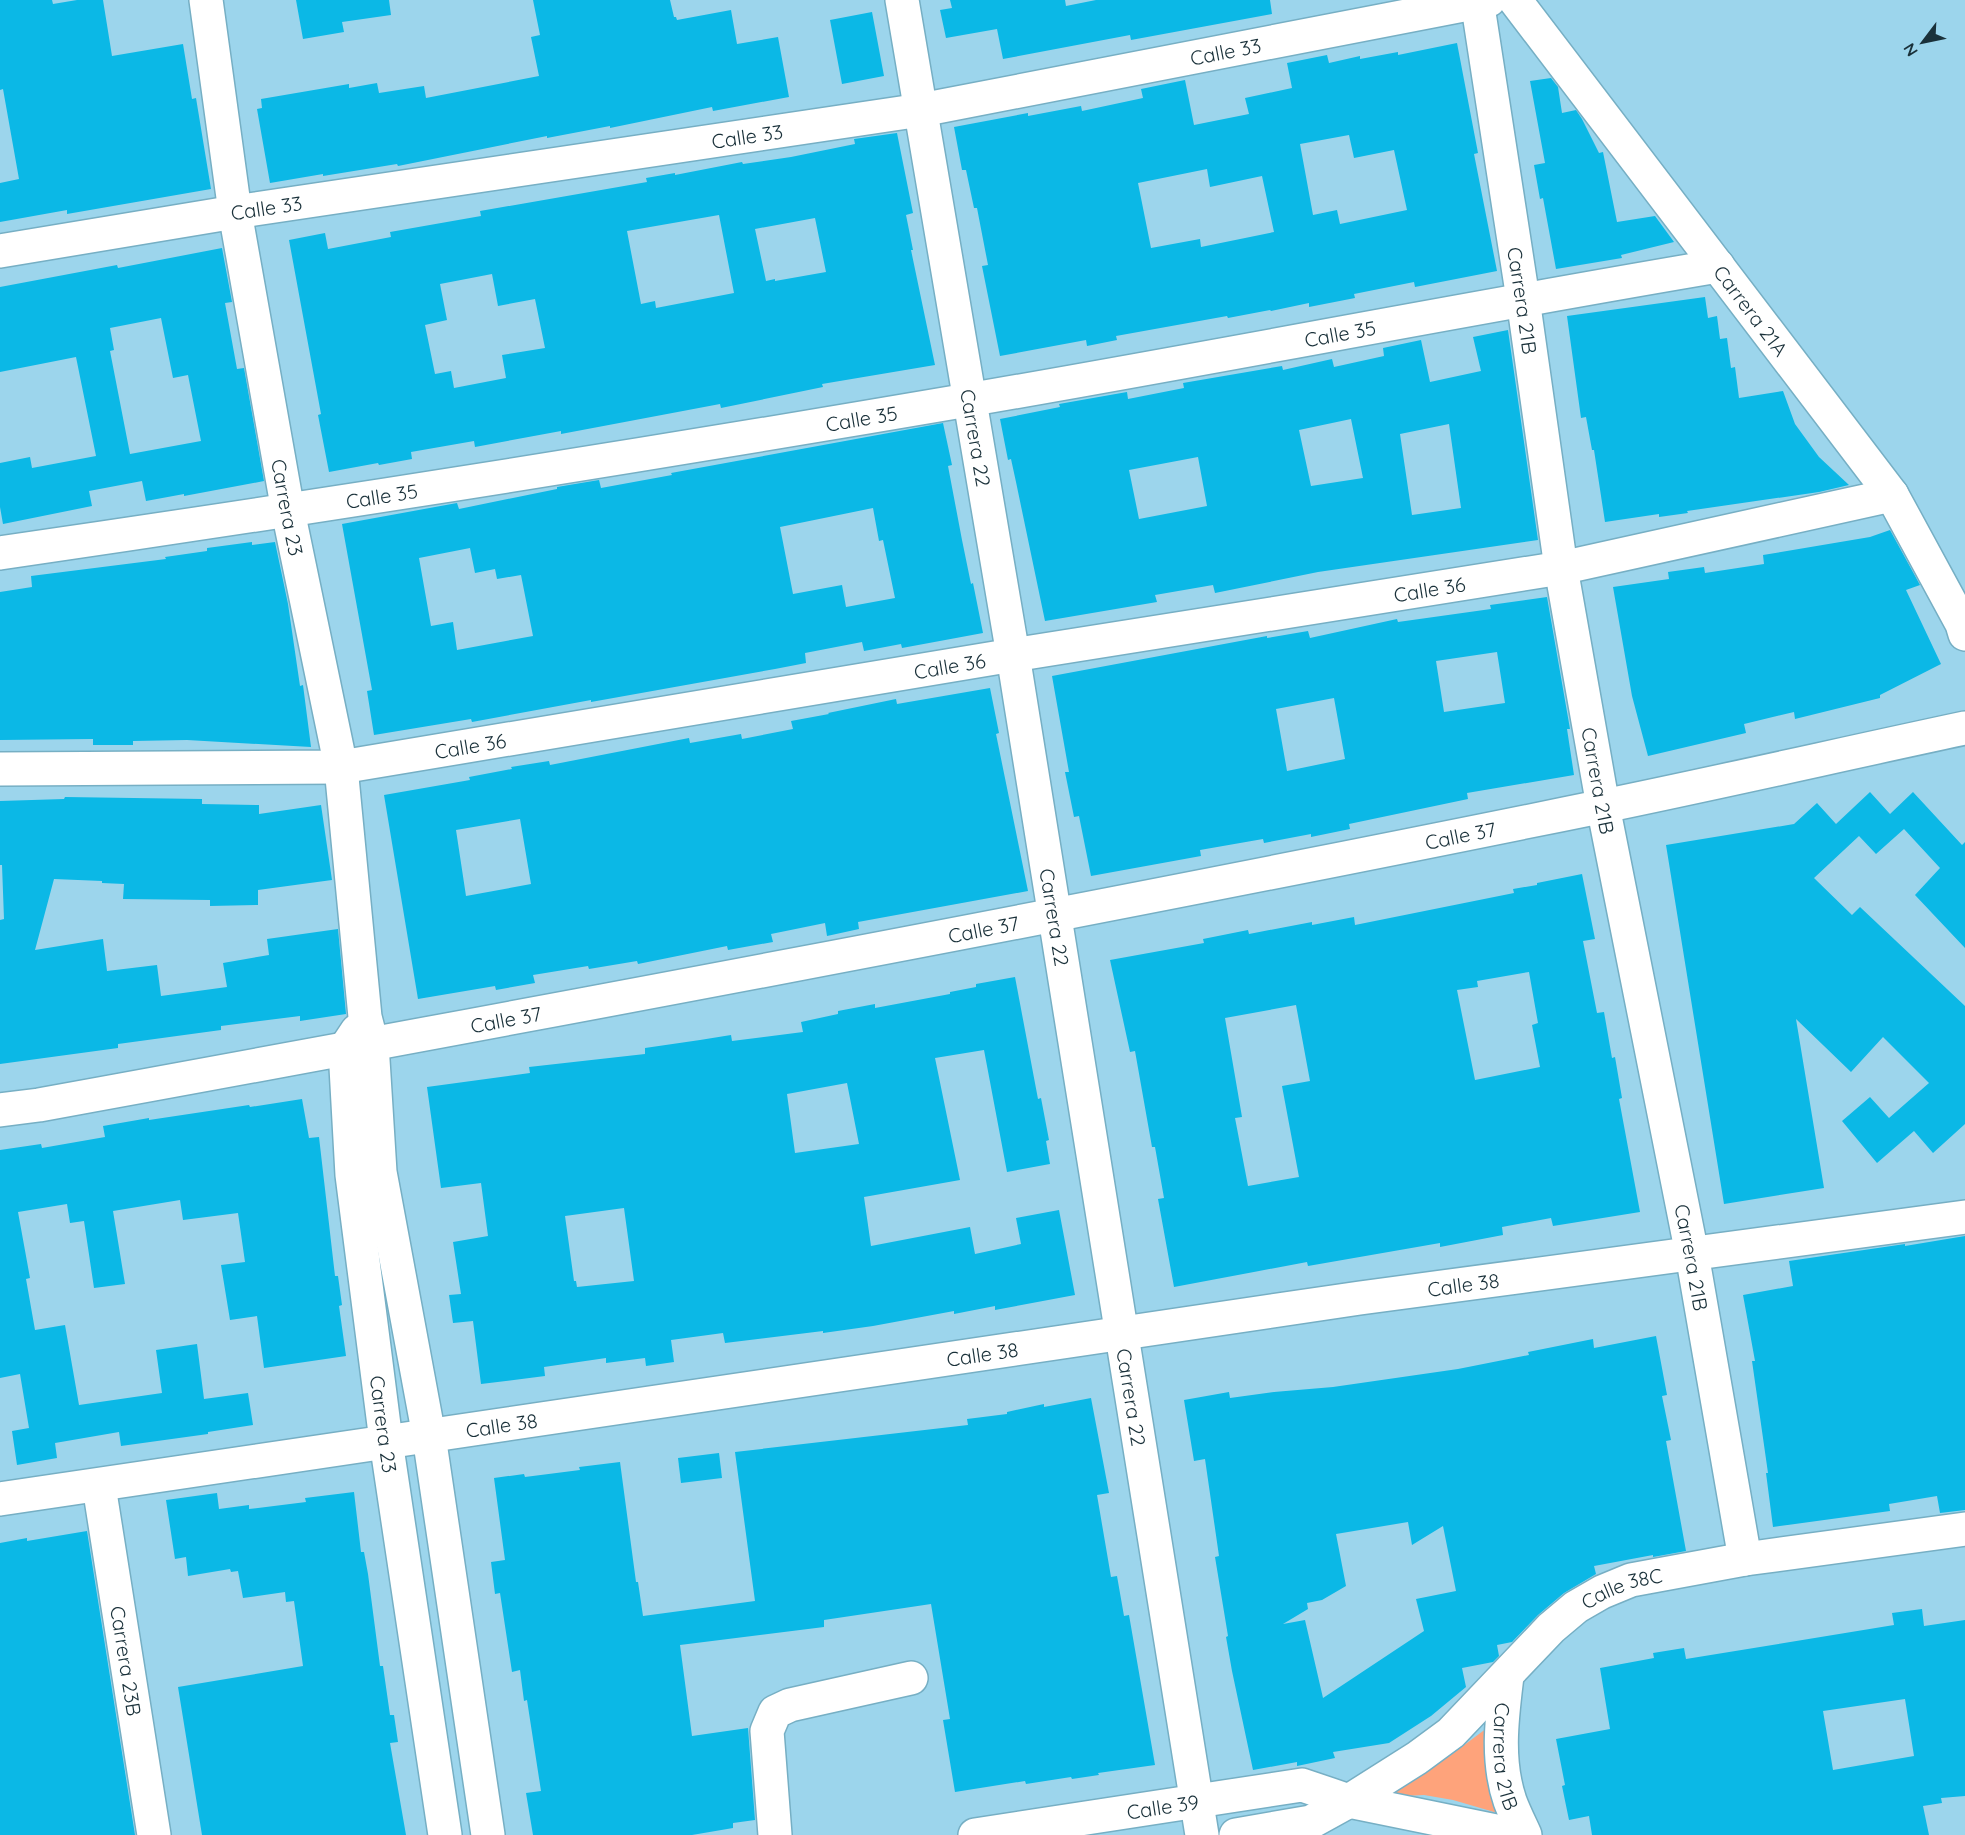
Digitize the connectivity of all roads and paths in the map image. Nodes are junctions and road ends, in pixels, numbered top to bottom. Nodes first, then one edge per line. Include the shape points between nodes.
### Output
1 (206, 0) edge
2 (902, 0) edge
3 (1515, 0) edge
4 (1481, 1) edge
5 (921, 110) junction
6 (235, 212) junction
7 (0, 250) edge
8 (1718, 266) junction
9 (1523, 299) junction
10 (970, 400) junction
11 (1892, 495) junction
12 (288, 511) junction
13 (0, 553) edge
14 (1561, 568) junction
15 (1965, 634) edge
16 (1013, 655) junction
17 (1965, 728) edge
18 (341, 767) junction
19 (0, 770) edge
20 (1603, 806) junction
21 (1054, 916) junction
22 (361, 1037) junction
23 (0, 1110) edge
24 (1965, 1216) edge
25 (1692, 1254) junction
26 (1121, 1335) junction
27 (429, 1436) junction
28 (386, 1441) junction
29 (99, 1486) junction
30 (0, 1499) edge
31 (1965, 1529) edge
32 (1745, 1559) junction
33 (1507, 1676) junction
34 (911, 1678) dead end
35 (1196, 1801) junction
36 (1349, 1801) junction
37 (154, 1835) edge
38 (445, 1835) edge
39 (488, 1835) edge
40 (775, 1835) edge
41 (975, 1835) edge
42 (1202, 1835) edge
43 (1236, 1835) edge
44 (1515, 1835) edge
45 (1525, 1835) edge

1 - 6 street, Carrera 23
2 - 5 street, Carrera 22
3 - 8 street, Carrera 21A
4 - 5 street, Calle 33
4 - 9 street, Carrera 21B
5 - 6 street, Calle 33
5 - 10 street, Carrera 22
6 - 7 street, Calle 33
6 - 12 street, Carrera 23
8 - 9 street, Calle 35
8 - 11 street, Carrera 21A
9 - 10 street, Calle 35
9 - 14 street, Carrera 21B
10 - 12 street, Calle 35
10 - 16 street, Carrera 22
11 - 14 street, Calle 36
11 - 15 street, Carrera 21A
12 - 13 street, Calle 35
12 - 18 street, Carrera 23
14 - 16 street, Calle 36
14 - 20 street, Carrera 21B
16 - 18 street, Calle 36
16 - 21 street, Carrera 22
17 - 20 street, Calle 37
18 - 19 street, Calle 36
18 - 22 street, Carrera 23
20 - 21 street, Calle 37
20 - 25 street, Carrera 21B
21 - 22 street, Calle 37
21 - 26 street, Carrera 22
22 - 23 street, Calle 37
22 - 27 street, Carrera 23 via 380,1172
22 - 28 street, Carrera 23 via 352,1175
24 - 25 street, Calle 38
25 - 26 street, Calle 38 via 1360,1298
25 - 32 street, Carrera 21B
26 - 27 street, Calle 38
26 - 35 street, Carrera 22
27 - 28 street, Calle 38
27 - 39 street, Carrera 23
28 - 29 street, Calle 38
28 - 38 street, Carrera 23
29 - 30 street, Calle 38
29 - 37 street, Carrera 23B
31 - 32 street, Calle 38C
32 - 33 street, Calle 38C via 1630,1580 1602,1592 1551,1628
33 - 36 street, Calle 38C via 1451,1733
33 - 45 street, Carrera 21B via 1501,1725 1502,1767 1510,1801
34 - 40 street via 790,1705 775,1712 767,1731
35 - 36 street, Calle 39 via 1302,1785
35 - 41 street, Calle 39
35 - 42 street, Carrera 22
36 - 43 street via 1311,1822
36 - 44 street, Calle 39

